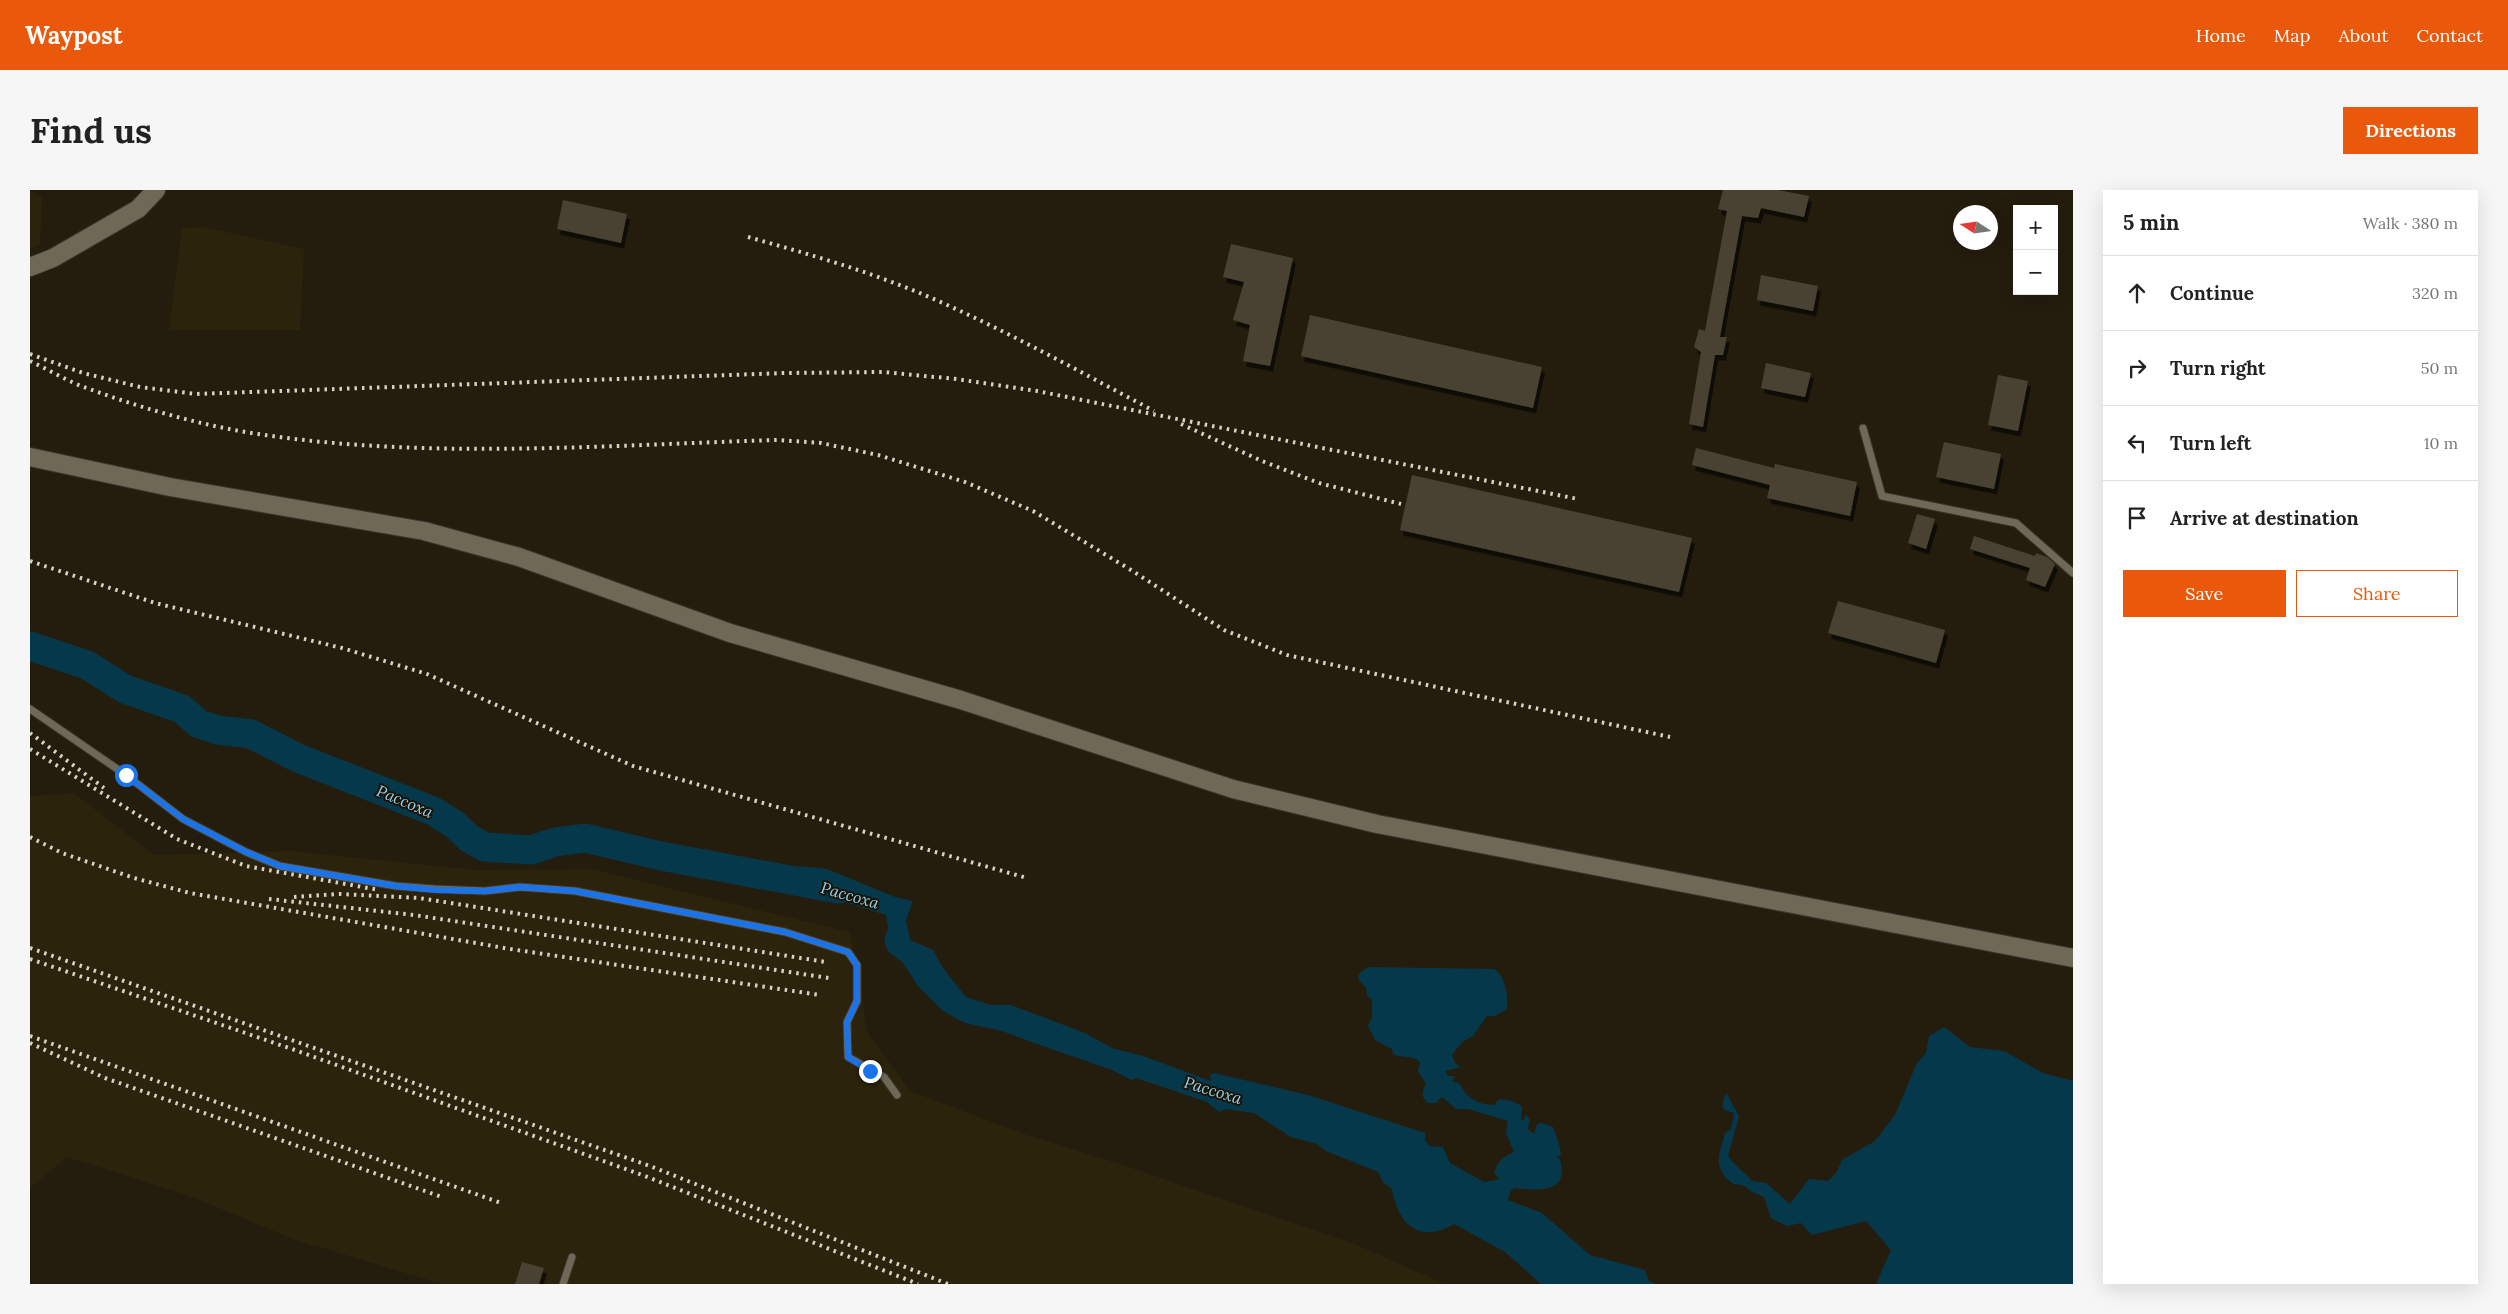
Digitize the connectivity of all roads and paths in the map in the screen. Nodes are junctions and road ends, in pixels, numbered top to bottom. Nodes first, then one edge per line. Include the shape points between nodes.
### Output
1 (156, 190) edge
2 (30, 267) edge
3 (1863, 428) dead end
4 (30, 457) edge
5 (2073, 573) edge
6 (30, 709) edge
7 (2073, 958) edge
8 (897, 1095) dead end
9 (572, 1257) dead end
10 (563, 1284) edge

1 - 2 street via 138,210 53,258
3 - 5 lane via 1882,496 2016,523
4 - 7 street via 170,487 424,531 520,557 730,633 961,700 1243,792 1377,824
6 - 8 lane via 183,819 280,866 435,890 485,891 520,887 575,891 785,932 848,952 857,965 857,1001 847,1022 848,1057 884,1078
9 - 10 lane

